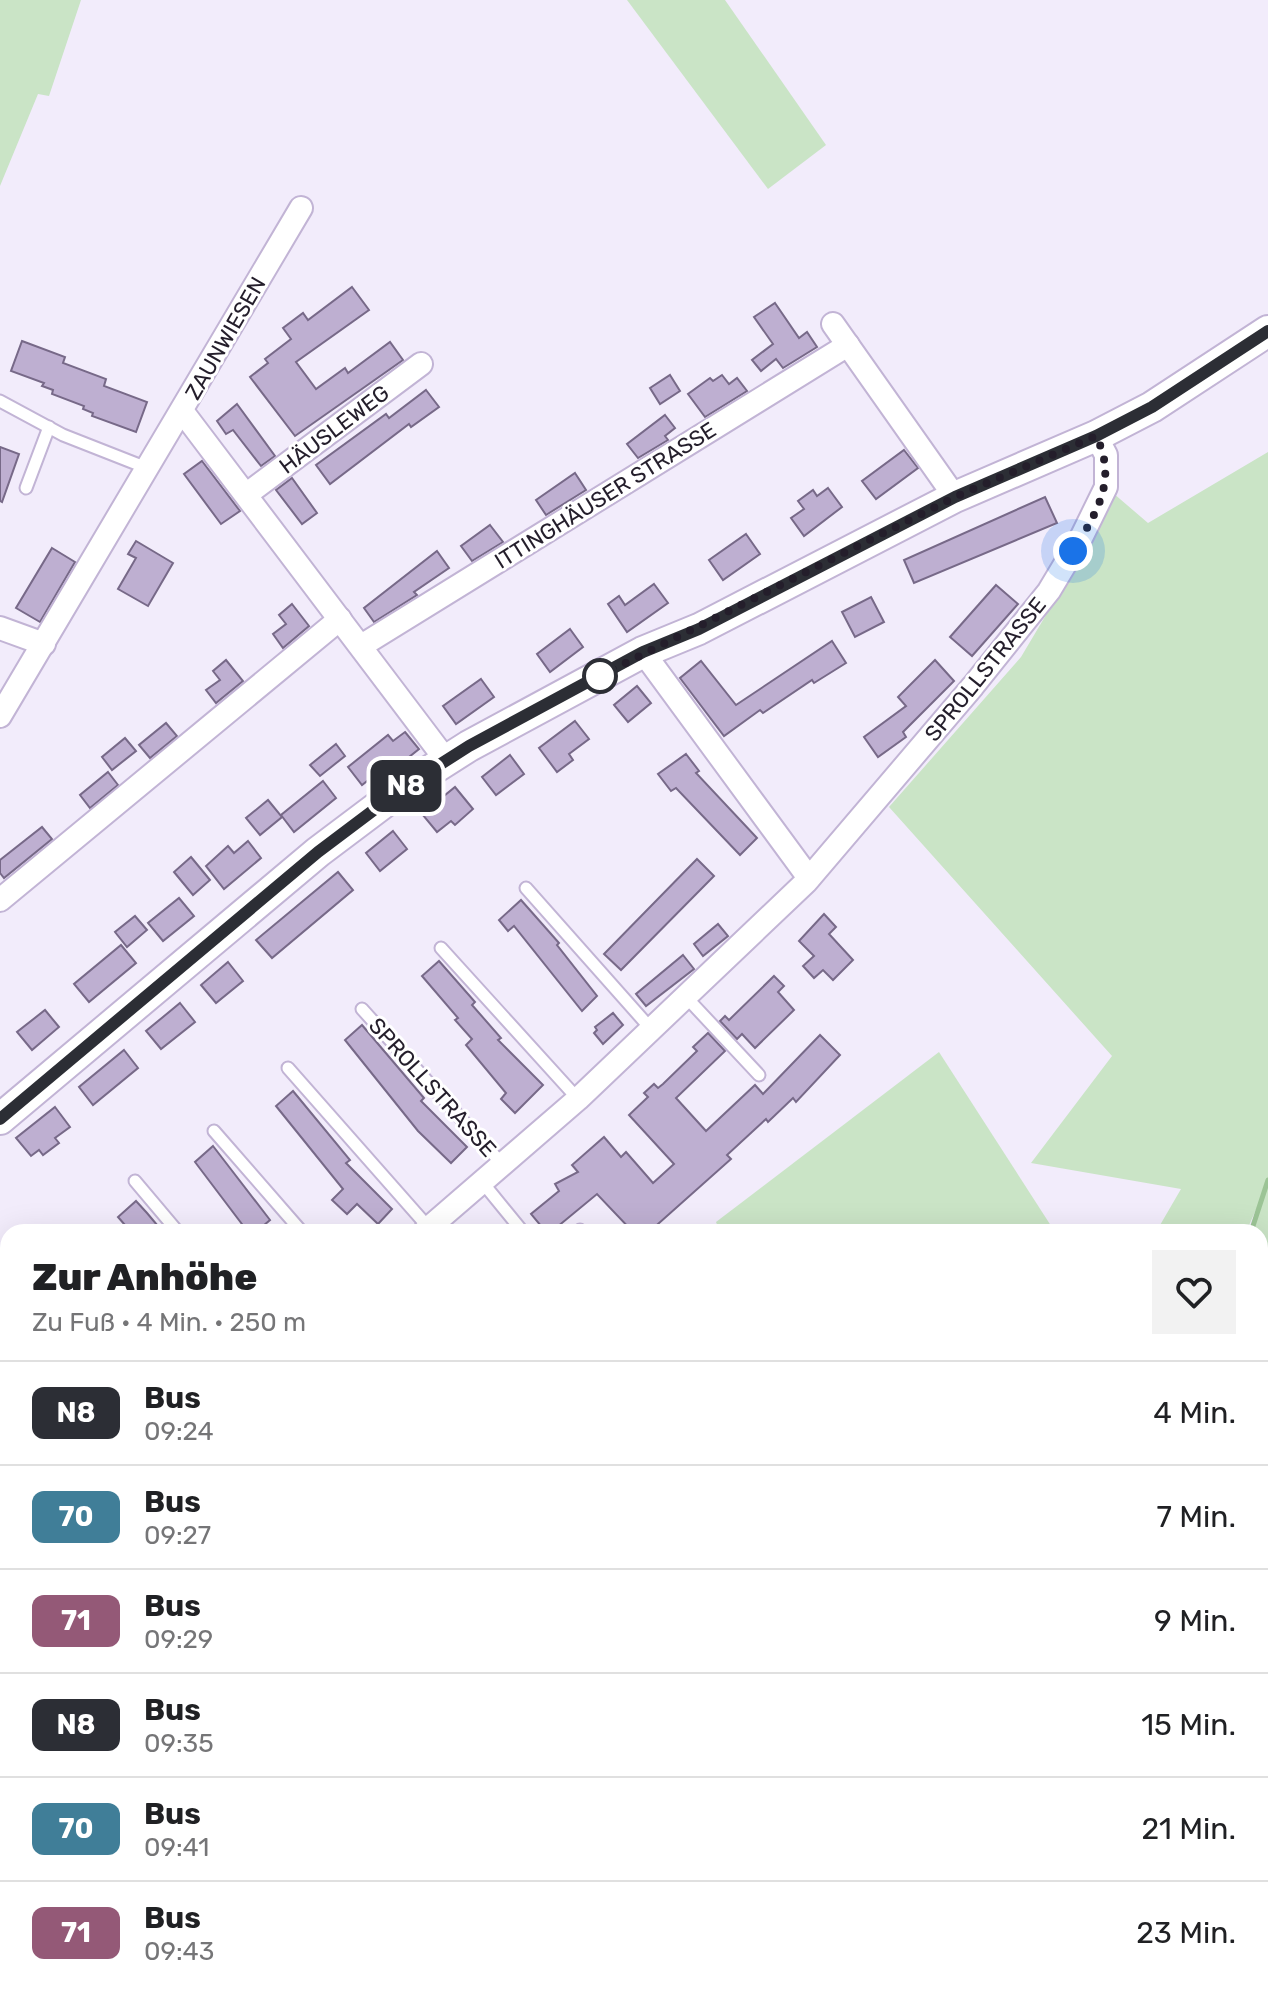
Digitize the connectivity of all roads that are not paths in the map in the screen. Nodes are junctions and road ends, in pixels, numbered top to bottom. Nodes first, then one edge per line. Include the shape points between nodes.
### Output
1 (301, 208) dead end
2 (833, 324) dead end
3 (1268, 331) edge
4 (848, 345) junction
5 (421, 364) dead end
6 (0, 401) edge
7 (182, 411) junction
8 (49, 427) junction
9 (1096, 436) junction
10 (147, 468) junction
11 (26, 488) dead end
12 (247, 494) junction
13 (955, 497) junction
14 (340, 619) junction
15 (0, 628) edge
16 (44, 644) junction
17 (361, 646) junction
18 (643, 652) junction
19 (0, 716) edge
20 (446, 760) junction
21 (809, 878) junction
22 (526, 888) dead end
23 (0, 900) edge
24 (441, 948) dead end
25 (687, 998) junction
26 (362, 1009) dead end
27 (652, 1031) junction
28 (288, 1068) dead end
29 (759, 1075) dead end
30 (578, 1099) junction
31 (0, 1119) edge
32 (214, 1131) dead end
33 (504, 1166) junction
34 (135, 1181) dead end
35 (483, 1183) junction
36 (171, 1224) edge
37 (295, 1224) edge
38 (422, 1224) edge
39 (434, 1224) edge
40 (516, 1224) edge

1 - 7 street, ZAUNWIESEN
2 - 4 street
3 - 9 street via 1152,407
4 - 13 street
4 - 17 street, ITTINGHÄUSER STRASSE
5 - 12 street, HÄUSLEWEG
6 - 8 lane
7 - 10 street, ZAUNWIESEN
7 - 12 street
8 - 10 lane
8 - 11 lane
9 - 13 street
9 - 21 street, SPROLLSTRASSE via 1106,455 1106,487 1049,591
10 - 16 street, ZAUNWIESEN
12 - 14 street
13 - 18 street via 699,629
14 - 17 street
14 - 23 street
15 - 16 street
16 - 19 street, ZAUNWIESEN
17 - 20 street
18 - 20 street
18 - 21 street
20 - 31 street via 318,852
21 - 25 street, SPROLLSTRASSE
22 - 27 lane
24 - 30 lane
25 - 27 street, SPROLLSTRASSE
25 - 29 lane
26 - 33 lane, SPROLLSTRASSE
27 - 30 street, SPROLLSTRASSE
28 - 38 lane, SPROLLSTRASSE
30 - 33 street, SPROLLSTRASSE
32 - 37 lane
33 - 35 street, SPROLLSTRASSE
34 - 36 lane
35 - 39 street, SPROLLSTRASSE
35 - 40 lane

